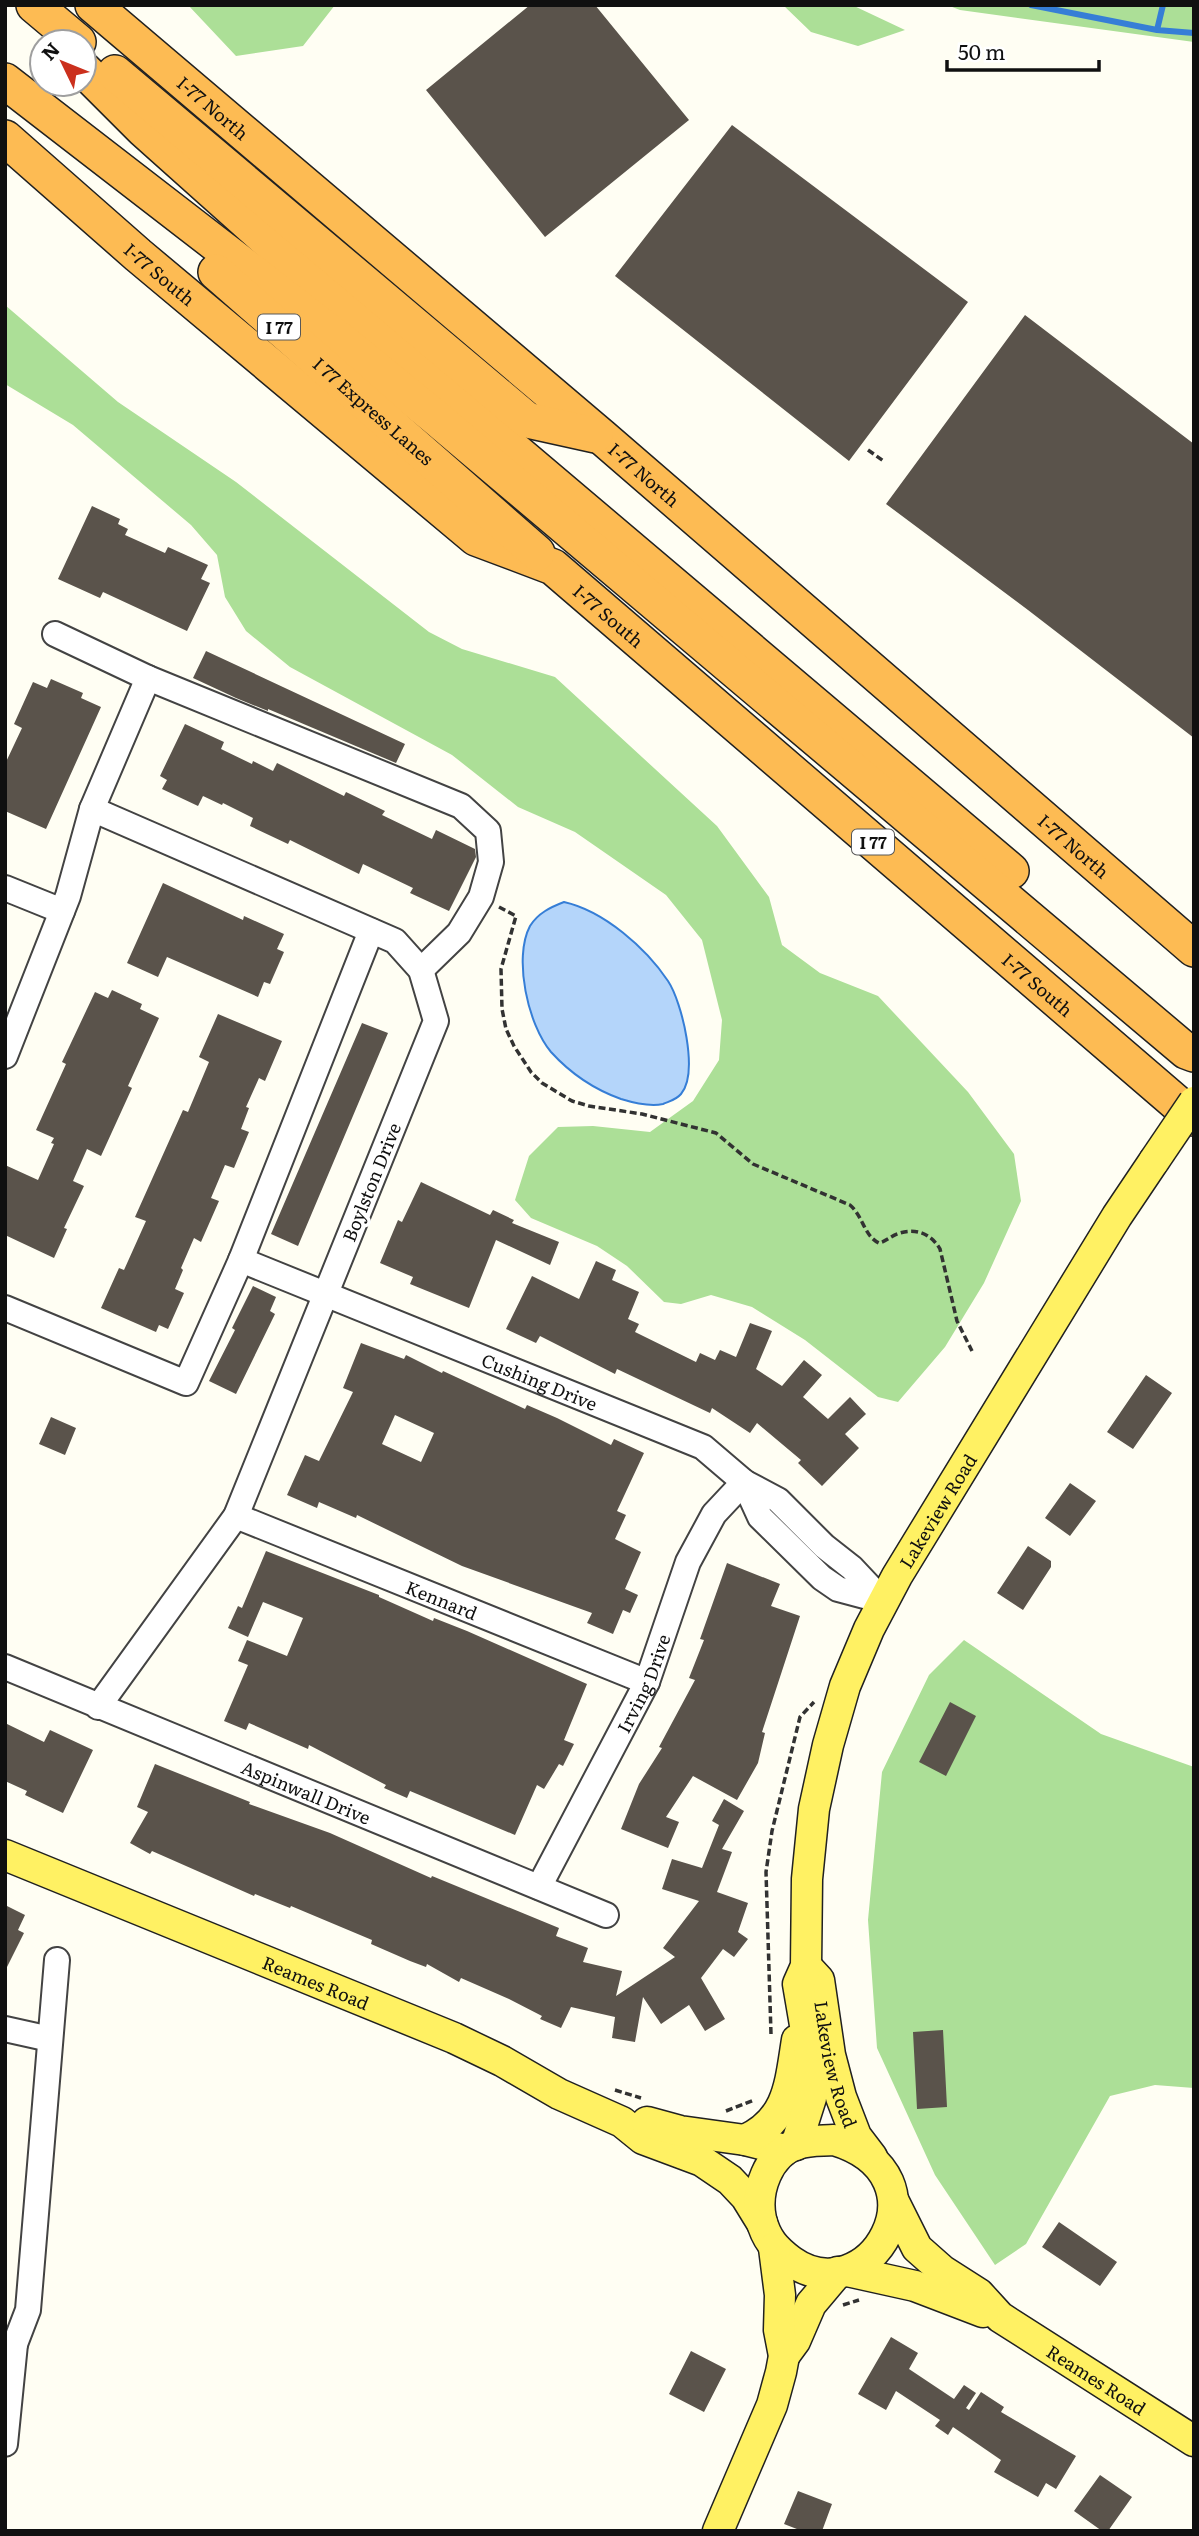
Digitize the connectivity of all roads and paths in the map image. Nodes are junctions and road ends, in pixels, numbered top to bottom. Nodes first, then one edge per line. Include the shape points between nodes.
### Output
1 (20, 5) edge
2 (34, 5) edge
3 (93, 5) edge
4 (42, 28) edge
5 (61, 28) edge
6 (98, 59) edge
7 (5, 84) edge
8 (98, 84) edge
9 (5, 138) edge
10 (602, 437) junction
11 (868, 450) dead end
12 (885, 462) dead end
13 (553, 567) junction
14 (55, 634) dead end
15 (148, 678) junction
16 (92, 809) junction
17 (5, 888) edge
18 (481, 897) junction
19 (62, 911) junction
20 (372, 931) junction
21 (1194, 949) edge
22 (421, 970) junction
23 (1148, 1003) junction
24 (1194, 1026) edge
25 (1194, 1054) edge
26 (5, 1056) edge
27 (1194, 1102) edge
28 (1194, 1118) edge
29 (241, 1260) junction
30 (325, 1294) junction
31 (5, 1308) edge
32 (972, 1351) dead end
33 (744, 1482) junction
34 (236, 1516) junction
35 (883, 1601) junction
36 (5, 1667) edge
37 (647, 1682) junction
38 (98, 1707) junction
39 (800, 1717) dead end
40 (5, 1855) edge
41 (539, 1887) junction
42 (606, 1915) dead end
43 (57, 1961) dead end
44 (806, 1966) junction
45 (802, 2012) junction
46 (5, 2029) edge
47 (772, 2036) dead end
48 (50, 2039) junction
49 (612, 2089) dead end
50 (762, 2093) dead end
51 (647, 2101) dead end
52 (721, 2113) dead end
53 (622, 2122) junction
54 (745, 2140) junction
55 (791, 2147) junction
56 (875, 2161) junction
57 (894, 2202) junction
58 (768, 2235) junction
59 (843, 2271) junction
60 (867, 2300) dead end
61 (835, 2312) dead end
62 (1000, 2317) junction
63 (10, 2344) edge
64 (784, 2357) junction
65 (1194, 2441) edge
66 (5, 2444) edge
67 (718, 2531) edge

1 - 4 highway
2 - 5 highway
3 - 10 highway, I-77 North
6 - 10 highway via 527,420
7 - 13 highway, I 77 Express Lanes / I 77
7 - 23 highway via 348,346
8 - 23 highway via 285,256
9 - 13 highway, I-77 South / I 77 via 476,538
10 - 21 highway, I-77 North
11 - 12 path
13 - 28 highway, I-77 South / I 77
14 - 15 street
15 - 16 street
15 - 18 street via 461,806 488,831 491,862
16 - 19 street
16 - 20 street, Boylston Drive
17 - 19 street
18 - 22 street via 459,933
18 - 32 path via 516,916 501,969 502,1009 514,1046 542,1083 580,1103 716,1133 752,1164 850,1205 872,1240 879,1243 901,1233 927,1234 940,1249 957,1321
19 - 26 street
20 - 22 street, Boylston Drive via 395,941
20 - 29 street
22 - 30 street, Boylston Drive via 436,1021
23 - 24 highway
23 - 25 highway via 1186,1051
27 - 35 main road, Lakeview Road, bridge via 1117,1216
29 - 30 street, Cushing Drive
29 - 31 street via 186,1383
30 - 33 street, Cushing Drive via 703,1447
30 - 34 street, Boylston Drive
33 - 35 street, Cushing Drive via 760,1517 822,1578 838,1589
33 - 37 street, Irving Drive via 714,1514 688,1562
34 - 37 street, Kennard
34 - 38 street, Boylston Drive
35 - 44 main road, Lakeview Road via 845,1686 821,1774 807,1879
36 - 38 street, Aspinwall Drive
37 - 41 street, Irving Drive
38 - 41 street, Aspinwall Drive
39 - 47 path via 766,1872
40 - 53 main road, Reames Road via 454,2038
41 - 42 street, Aspinwall Drive
43 - 48 street
44 - 45 main road, Lakeview Road via 798,1984
44 - 56 main road, Lakeview Road via 819,1980 841,2097 856,2136
45 - 54 main road via 789,2091 777,2118 762,2133
45 - 55 main road, Lakeview Road via 812,2066 811,2098
46 - 48 street
48 - 63 street via 28,2310
49 - 51 path
50 - 52 path
53 - 54 main road, Reames Road via 648,2122
53 - 58 main road, Reames Road via 643,2139 702,2161 730,2180 746,2197
54 - 55 main road, Reames Road
55 - 56 main road via 834,2140
55 - 58 main road via 773,2164 762,2184 759,2207
56 - 57 main road via 888,2180
57 - 59 main road via 892,2224 881,2246 864,2262
57 - 62 main road, Reames Road via 923,2255 979,2294
58 - 59 main road via 800,2267
58 - 64 main road via 780,2295
59 - 62 main road, Reames Road via 915,2286
59 - 64 main road via 811,2304
60 - 61 path via 841,2306
62 - 65 main road, Reames Road
63 - 66 street
64 - 67 main road via 772,2405

